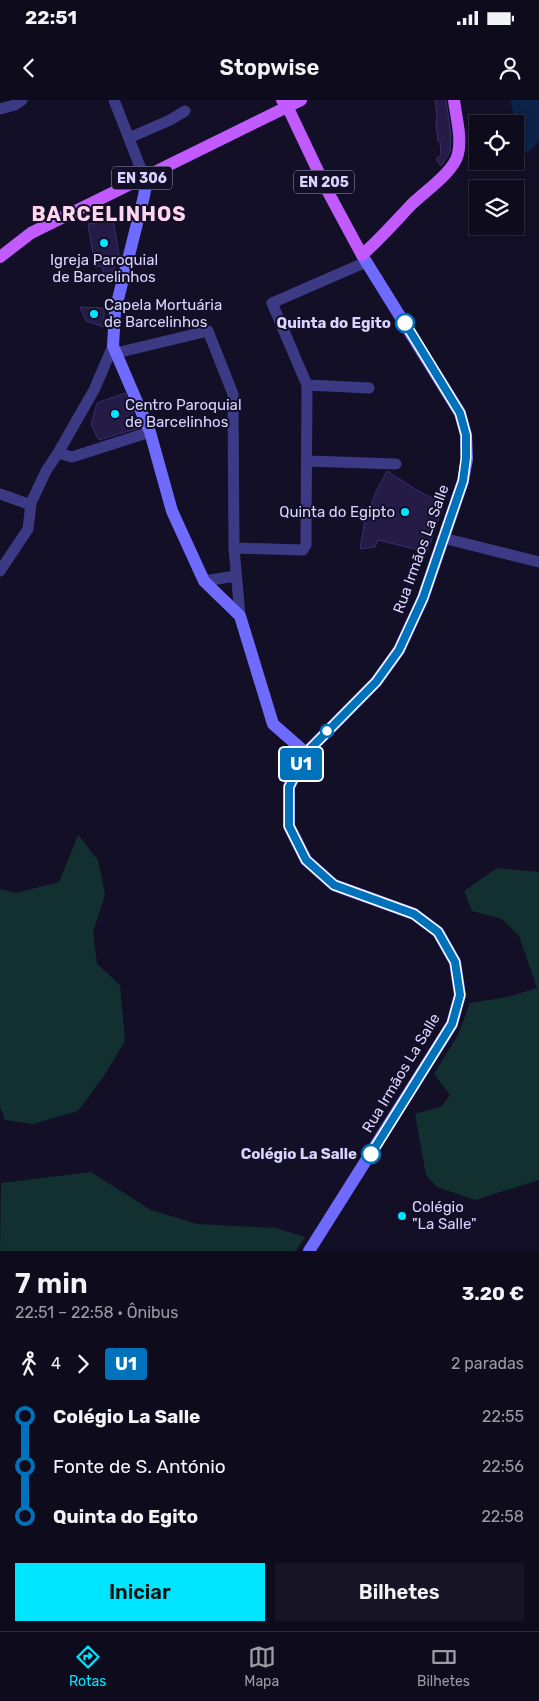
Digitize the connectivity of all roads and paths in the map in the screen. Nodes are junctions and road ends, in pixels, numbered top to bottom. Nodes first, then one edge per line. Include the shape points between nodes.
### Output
1 (22, 100) edge
2 (114, 100) edge
3 (302, 100) edge
4 (454, 100) edge
5 (285, 104) edge
6 (0, 109) edge
7 (185, 111) dead end
8 (129, 138) junction
9 (144, 177) junction
10 (0, 257) edge
11 (364, 258) junction
12 (115, 349) junction
13 (307, 385) junction
14 (369, 388) dead end
15 (150, 432) junction
16 (58, 453) junction
17 (308, 461) junction
18 (396, 464) dead end
19 (0, 494) edge
20 (31, 505) junction
21 (443, 538) junction
22 (234, 548) junction
23 (539, 562) edge
24 (0, 571) edge
25 (236, 576) junction
26 (204, 582) junction
27 (240, 616) junction
28 (306, 753) junction
29 (310, 1251) edge

1 - 6 street
2 - 8 street
3 - 5 main road
4 - 11 main road via 458,156 447,172 412,204
5 - 9 main road, EN 306
5 - 11 main road, EN 205
7 - 8 street
8 - 9 street
9 - 10 main road, EN 306 via 31,233
9 - 12 main road via 144,196 115,311
11 - 13 street via 272,303
11 - 21 main road, Rua Irmãos La Salle via 460,413 466,435 463,481
12 - 15 main road
12 - 16 street
12 - 22 street via 208,331 233,394
13 - 14 street
13 - 17 street
15 - 16 street via 72,457
15 - 26 main road via 172,511
16 - 20 street
17 - 18 street
17 - 22 street via 306,545 303,550
19 - 20 street
20 - 24 street via 28,529
21 - 23 street
21 - 28 main road, Rua Irmãos La Salle via 423,598 399,650 376,682
22 - 25 street
25 - 26 street
25 - 27 street
26 - 27 main road
27 - 28 main road via 273,724
28 - 29 main road, Rua Irmãos La Salle via 289,787 289,826 306,860 334,885 414,914 438,932 455,962 460,995 452,1024

